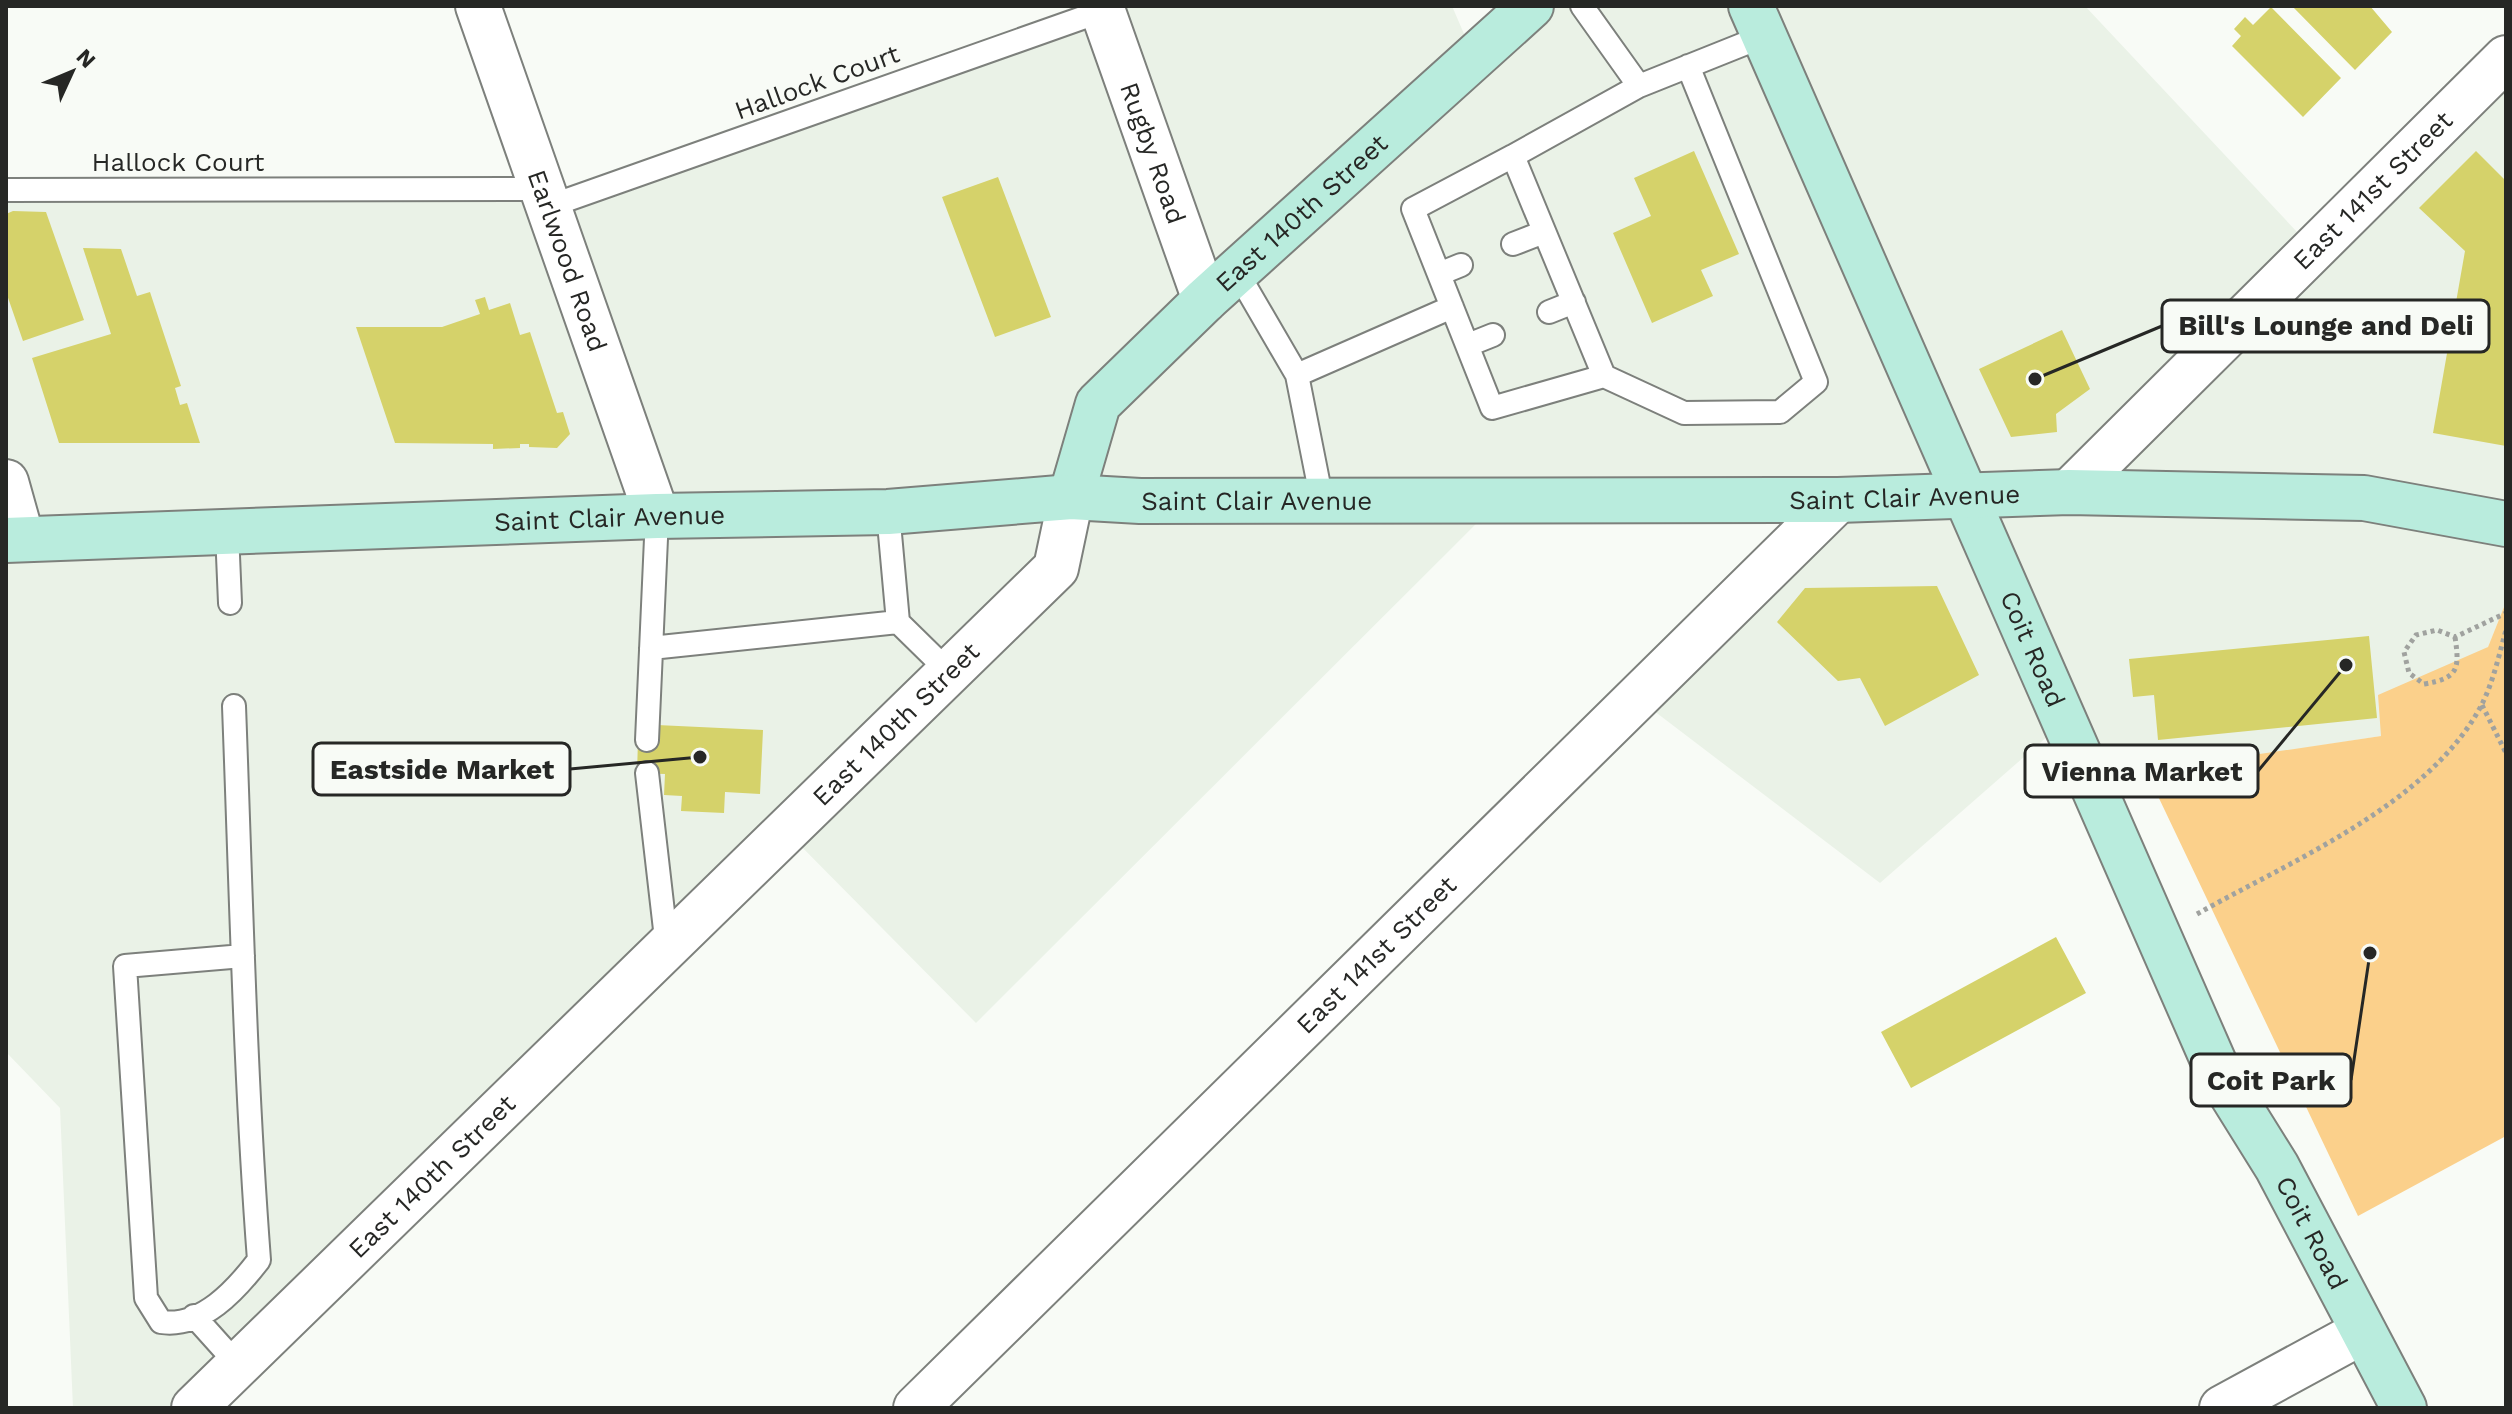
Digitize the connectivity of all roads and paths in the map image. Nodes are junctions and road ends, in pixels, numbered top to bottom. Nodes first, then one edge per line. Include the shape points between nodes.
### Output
1 (478, 6) edge
2 (1531, 6) edge
3 (1582, 6) edge
4 (1102, 8) edge
5 (1758, 21) edge
6 (2506, 58) edge
7 (1688, 66) junction
8 (1639, 86) junction
9 (1513, 156) junction
10 (6, 190) edge
11 (546, 198) junction
12 (1544, 232) junction
13 (1513, 244) dead end
14 (1461, 265) dead end
15 (1237, 272) junction
16 (1439, 274) junction
17 (1205, 300) junction
18 (1574, 302) junction
19 (1452, 307) junction
20 (1549, 312) dead end
21 (1493, 335) dead end
22 (1468, 345) junction
23 (1297, 375) junction
24 (1604, 376) junction
25 (6, 482) edge
26 (2069, 492) junction
27 (1071, 497) junction
28 (1967, 498) junction
29 (1838, 500) junction
30 (1322, 501) junction
31 (888, 512) junction
32 (657, 516) junction
33 (2506, 524) edge
34 (227, 532) junction
35 (14, 540) edge
36 (230, 603) dead end
37 (2506, 613) edge
38 (898, 622) junction
39 (2506, 630) edge
40 (2455, 637) junction
41 (651, 648) junction
42 (949, 672) junction
43 (2482, 704) junction
44 (234, 706) dead end
45 (647, 740) dead end
46 (2506, 753) edge
47 (647, 773) dead end
48 (2196, 915) dead end
49 (667, 947) junction
50 (243, 956) junction
51 (194, 1316) junction
52 (2362, 1332) junction
53 (238, 1365) junction
54 (194, 1408) edge
55 (916, 1408) edge
56 (2222, 1408) edge
57 (2404, 1408) edge

1 - 11 street, Earlwood Road
2 - 15 street, East 140th Street
3 - 8 lane
4 - 11 lane, Hallock Court
4 - 17 street, Rugby Road
5 - 7 lane
5 - 28 street, Coit Road
6 - 26 street, East 141st Street
7 - 8 lane
7 - 24 lane via 1816,382 1780,412 1684,413
8 - 9 lane
9 - 12 lane
9 - 16 lane via 1413,209
10 - 11 lane, Hallock Court
11 - 32 street, Earlwood Road
12 - 13 lane
12 - 18 lane
14 - 16 lane
15 - 17 street, East 140th Street
15 - 23 lane
16 - 19 lane
17 - 27 street, East 140th Street via 1098,404
18 - 20 lane
18 - 24 lane
19 - 22 lane
19 - 23 lane
21 - 22 lane
22 - 24 lane via 1492,408
23 - 30 lane
25 - 35 street
26 - 28 street, Saint Clair Avenue
26 - 33 street, Saint Clair Avenue via 2364,498
27 - 30 street, Saint Clair Avenue
27 - 31 street, Saint Clair Avenue
27 - 42 street, East 140th Street via 1056,568
28 - 29 street, Saint Clair Avenue
28 - 52 street, Coit Road via 2219,1074 2277,1167
29 - 30 street, Saint Clair Avenue
29 - 55 street, East 141st Street
31 - 32 street, Saint Clair Avenue
31 - 38 lane
32 - 34 street, Saint Clair Avenue
32 - 41 lane
34 - 35 street, Saint Clair Avenue
34 - 36 lane
37 - 40 path
38 - 41 lane
38 - 42 lane
39 - 43 path
40 - 40 path via 2437,630 2416,635 2404,652 2409,673 2424,684 2444,681 2459,660
41 - 45 lane
42 - 49 street, East 140th Street
43 - 46 path
43 - 48 path via 2431,773 2357,824
44 - 50 lane
47 - 49 lane
49 - 53 street, East 140th Street
50 - 51 lane via 259,1260 230,1297
50 - 51 lane via 125,966 146,1298 161,1322 178,1325
51 - 53 lane
52 - 56 street
52 - 57 street, Coit Road
53 - 54 street, East 140th Street

